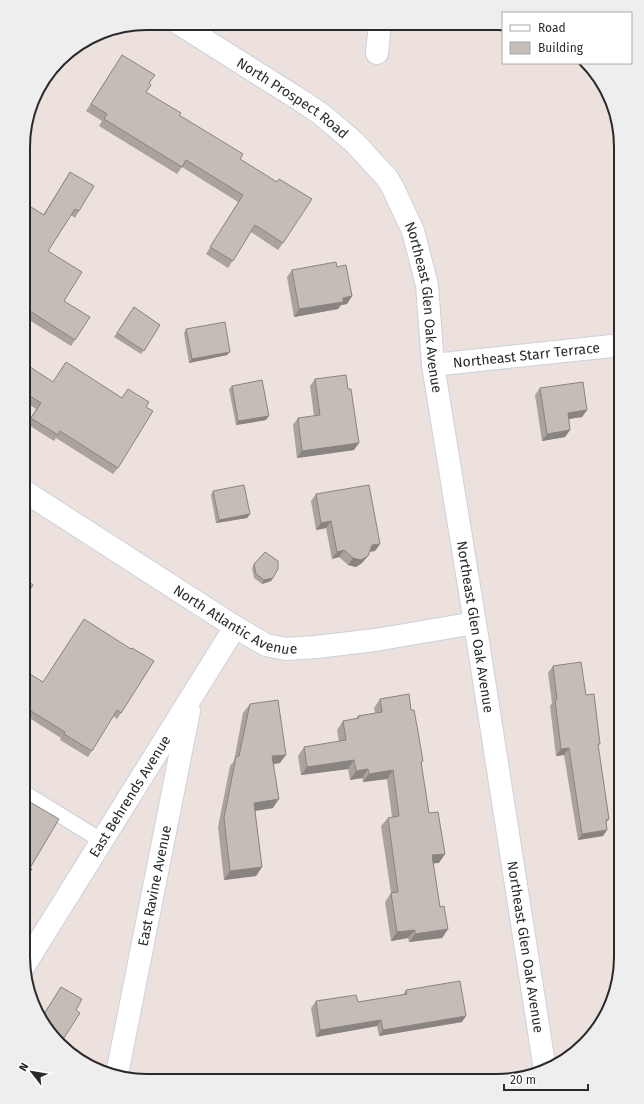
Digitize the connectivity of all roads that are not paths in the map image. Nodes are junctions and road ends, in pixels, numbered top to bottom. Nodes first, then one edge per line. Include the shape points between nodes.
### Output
1 (189, 30) edge
2 (379, 30) edge
3 (377, 53) dead end
4 (393, 188) joint
5 (614, 346) edge
6 (433, 365) junction
7 (30, 495) edge
8 (475, 623) junction
9 (235, 627) junction
10 (192, 698) junction
11 (30, 796) edge
12 (102, 841) junction
13 (30, 956) edge
14 (544, 1064) edge
15 (117, 1070) edge

1 - 4 street, North Prospect Road via 321,114 368,156
2 - 3 street
4 - 6 street, Northeast Glen Oak Avenue via 413,231 422,266
5 - 6 street, Northeast Starr Terrace
6 - 8 street, Northeast Glen Oak Avenue
7 - 9 street, North Atlantic Avenue
8 - 9 street, North Atlantic Avenue via 375,640 286,649 266,645
8 - 14 street, Northeast Glen Oak Avenue
9 - 10 street, East Behrends Avenue
10 - 12 street, East Behrends Avenue
10 - 15 street, East Ravine Avenue
11 - 12 lane
12 - 13 street, East Behrends Avenue

